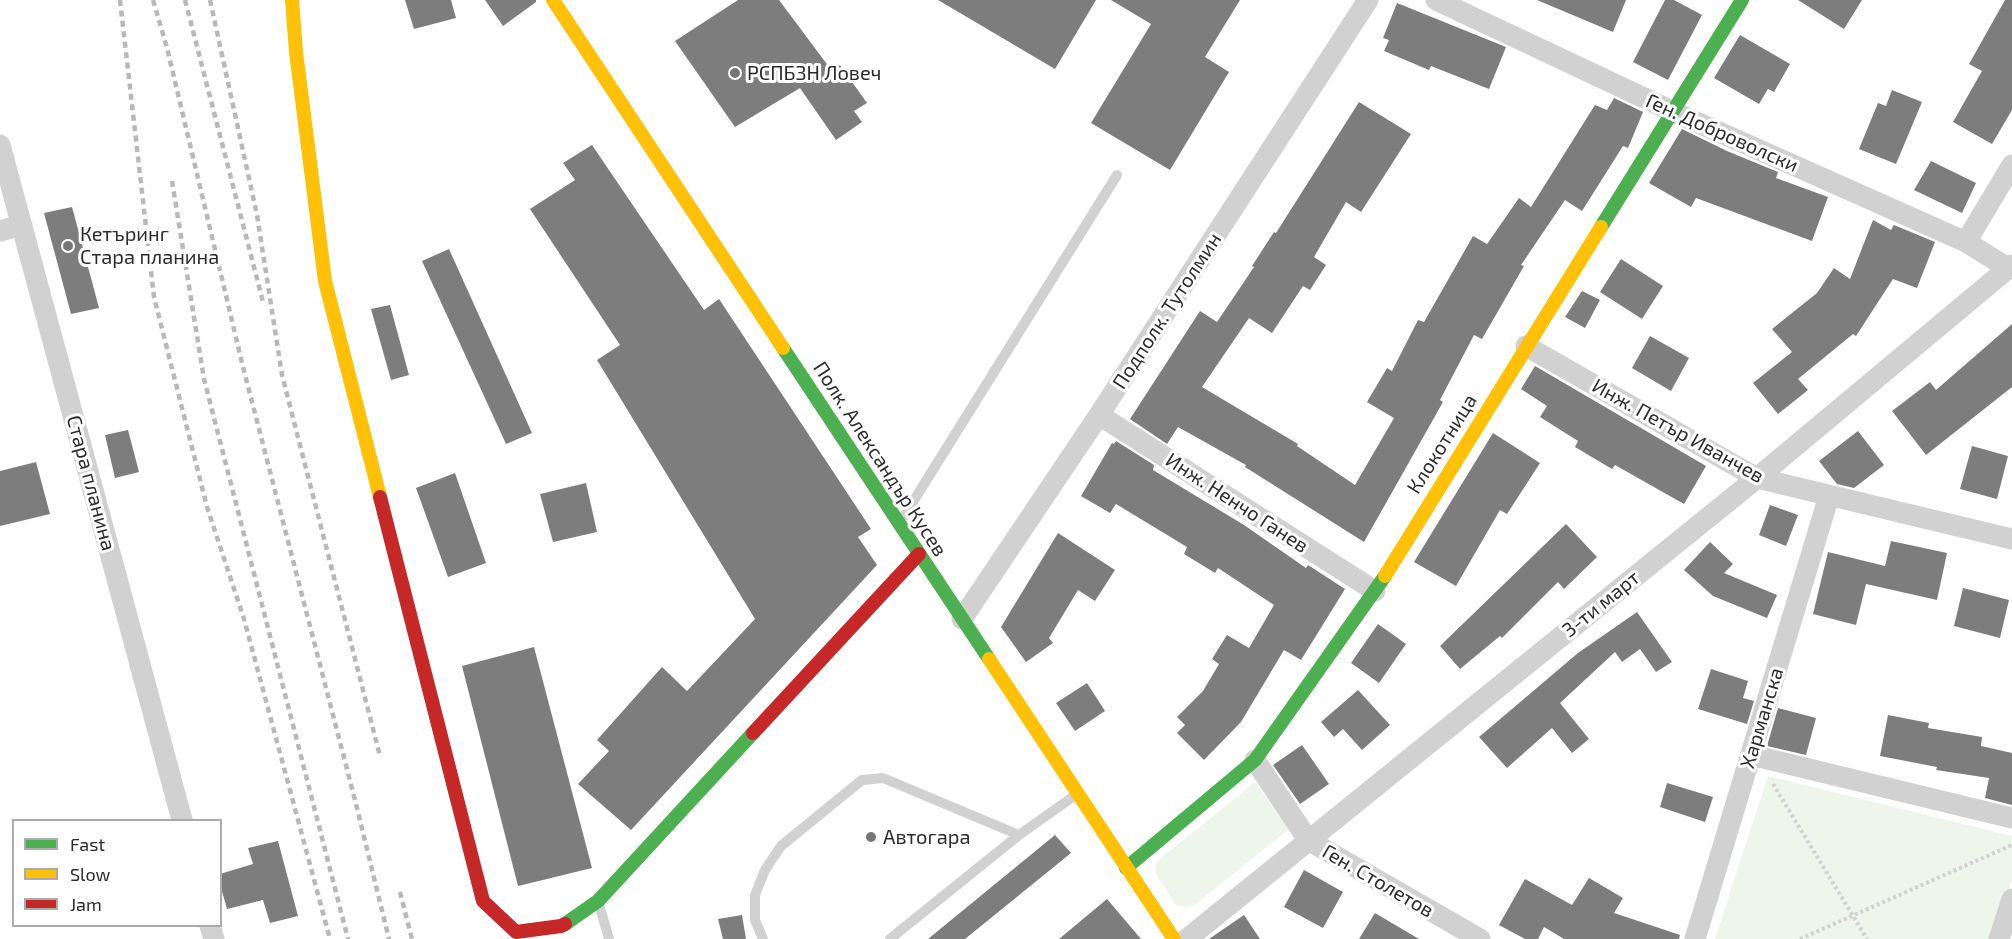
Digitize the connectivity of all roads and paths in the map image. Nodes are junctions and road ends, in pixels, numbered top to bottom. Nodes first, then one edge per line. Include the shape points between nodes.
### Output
1 (292, 0) edge
2 (553, 0) edge
3 (1368, 0) edge
4 (1436, 0) edge
5 (1742, 0) edge
6 (1674, 112) junction
7 (0, 145) edge
8 (2012, 165) edge
9 (1117, 175) dead end
10 (22, 225) junction
11 (0, 231) edge
12 (1966, 242) junction
13 (2010, 266) edge
14 (1526, 346) junction
15 (1099, 414) junction
16 (1757, 478) junction
17 (1829, 496) junction
18 (900, 524) junction
19 (2012, 539) edge
20 (919, 554) junction
21 (1375, 591) junction
22 (962, 619) junction
23 (1751, 755) junction
24 (1256, 760) junction
25 (1768, 776) dead end
26 (1077, 794) junction
27 (2012, 818) edge
28 (182, 819) edge
29 (1019, 835) junction
30 (1308, 840) junction
31 (2012, 844) edge
32 (1126, 868) junction
33 (2012, 899) edge
34 (598, 901) junction
35 (1852, 915) junction
36 (609, 939) edge
37 (763, 939) edge
38 (890, 939) edge
39 (1174, 939) edge
40 (1187, 939) edge
41 (1480, 939) edge
42 (1695, 939) edge
43 (1800, 939) edge
44 (1867, 939) edge
45 (1999, 939) edge

1 - 34 street via 325,281 483,901 516,932 561,926
2 - 18 street, Полк. Александър Кусев
3 - 15 street, Подполк. Тутолмин
4 - 6 street, Ген. Доброволски
5 - 6 street, Клокотница
6 - 12 street, Ген. Доброволски
6 - 14 street, Клокотница
7 - 10 street, Стара планина
8 - 12 street
9 - 18 lane
10 - 11 street
10 - 28 street, Стара планина
12 - 13 street, Ген. Доброволски
13 - 16 street, 3-ти март
14 - 16 street, Инж. Петър Иванчев
14 - 21 street, Клокотница
15 - 21 street, Инж. Ненчо Ганев
15 - 22 street, Подполк. Тутолмин
16 - 17 street, Инж. Петър Иванчев
16 - 30 street, 3-ти март
17 - 19 street, Инж. Петър Иванчев
17 - 23 street, Харманска
18 - 20 street, Полк. Александър Кусев
20 - 22 street, Полк. Александър Кусев
20 - 34 street
21 - 24 street, Клокотница
22 - 26 street, Полк. Александър Кусев
23 - 27 street
23 - 42 street, Харманска
24 - 30 street
24 - 32 street, Клокотница
25 - 35 path
26 - 29 lane
26 - 32 street, Полк. Александър Кусев
29 - 37 lane via 883,778 862,780 781,846 765,870 755,895 755,920
29 - 38 lane
30 - 40 street, 3-ти март
30 - 41 street, Ген. Столетов
31 - 35 path
32 - 39 street, Полк. Александър Кусев
33 - 45 street
34 - 36 lane
35 - 43 path
35 - 44 path

